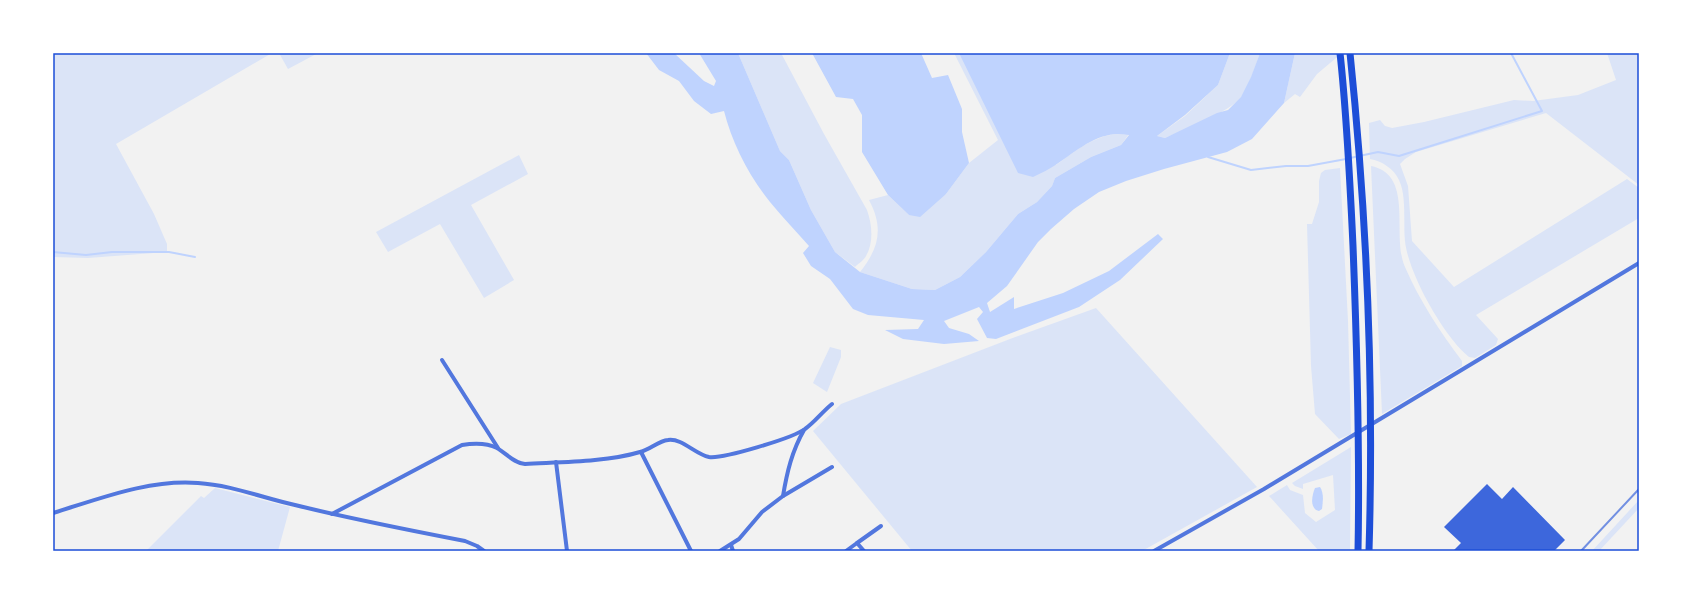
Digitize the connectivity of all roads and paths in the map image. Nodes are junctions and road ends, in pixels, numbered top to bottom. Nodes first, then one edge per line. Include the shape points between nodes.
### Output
1 (1340, 53) edge
2 (1350, 53) edge
3 (1639, 263) edge
4 (442, 360) dead end
5 (832, 404) dead end
6 (805, 430) junction
7 (498, 449) junction
8 (641, 452) junction
9 (556, 462) junction
10 (832, 467) dead end
11 (783, 496) junction
12 (53, 513) edge
13 (332, 514) junction
14 (881, 526) dead end
15 (857, 543) junction
16 (731, 545) junction
17 (484, 551) edge
18 (567, 551) edge
19 (691, 551) edge
20 (720, 551) edge
21 (733, 551) edge
22 (846, 551) edge
23 (864, 551) edge
24 (1154, 551) edge
25 (1358, 551) edge
26 (1369, 551) edge

1 - 25 highway via 1350,190 1359,409
2 - 26 highway via 1361,187 1370,402
3 - 24 street via 1264,490
4 - 7 street
5 - 6 street
6 - 8 street via 715,458 702,455 670,439
6 - 11 street via 787,469
7 - 9 street via 520,464
7 - 13 street via 479,444 462,445
8 - 9 street
8 - 19 street
9 - 18 street
10 - 11 street
11 - 16 street via 762,512 748,530
12 - 13 street via 116,493 197,483
13 - 17 street via 465,541
14 - 15 street
15 - 22 street
15 - 23 street
16 - 20 street
16 - 21 street

